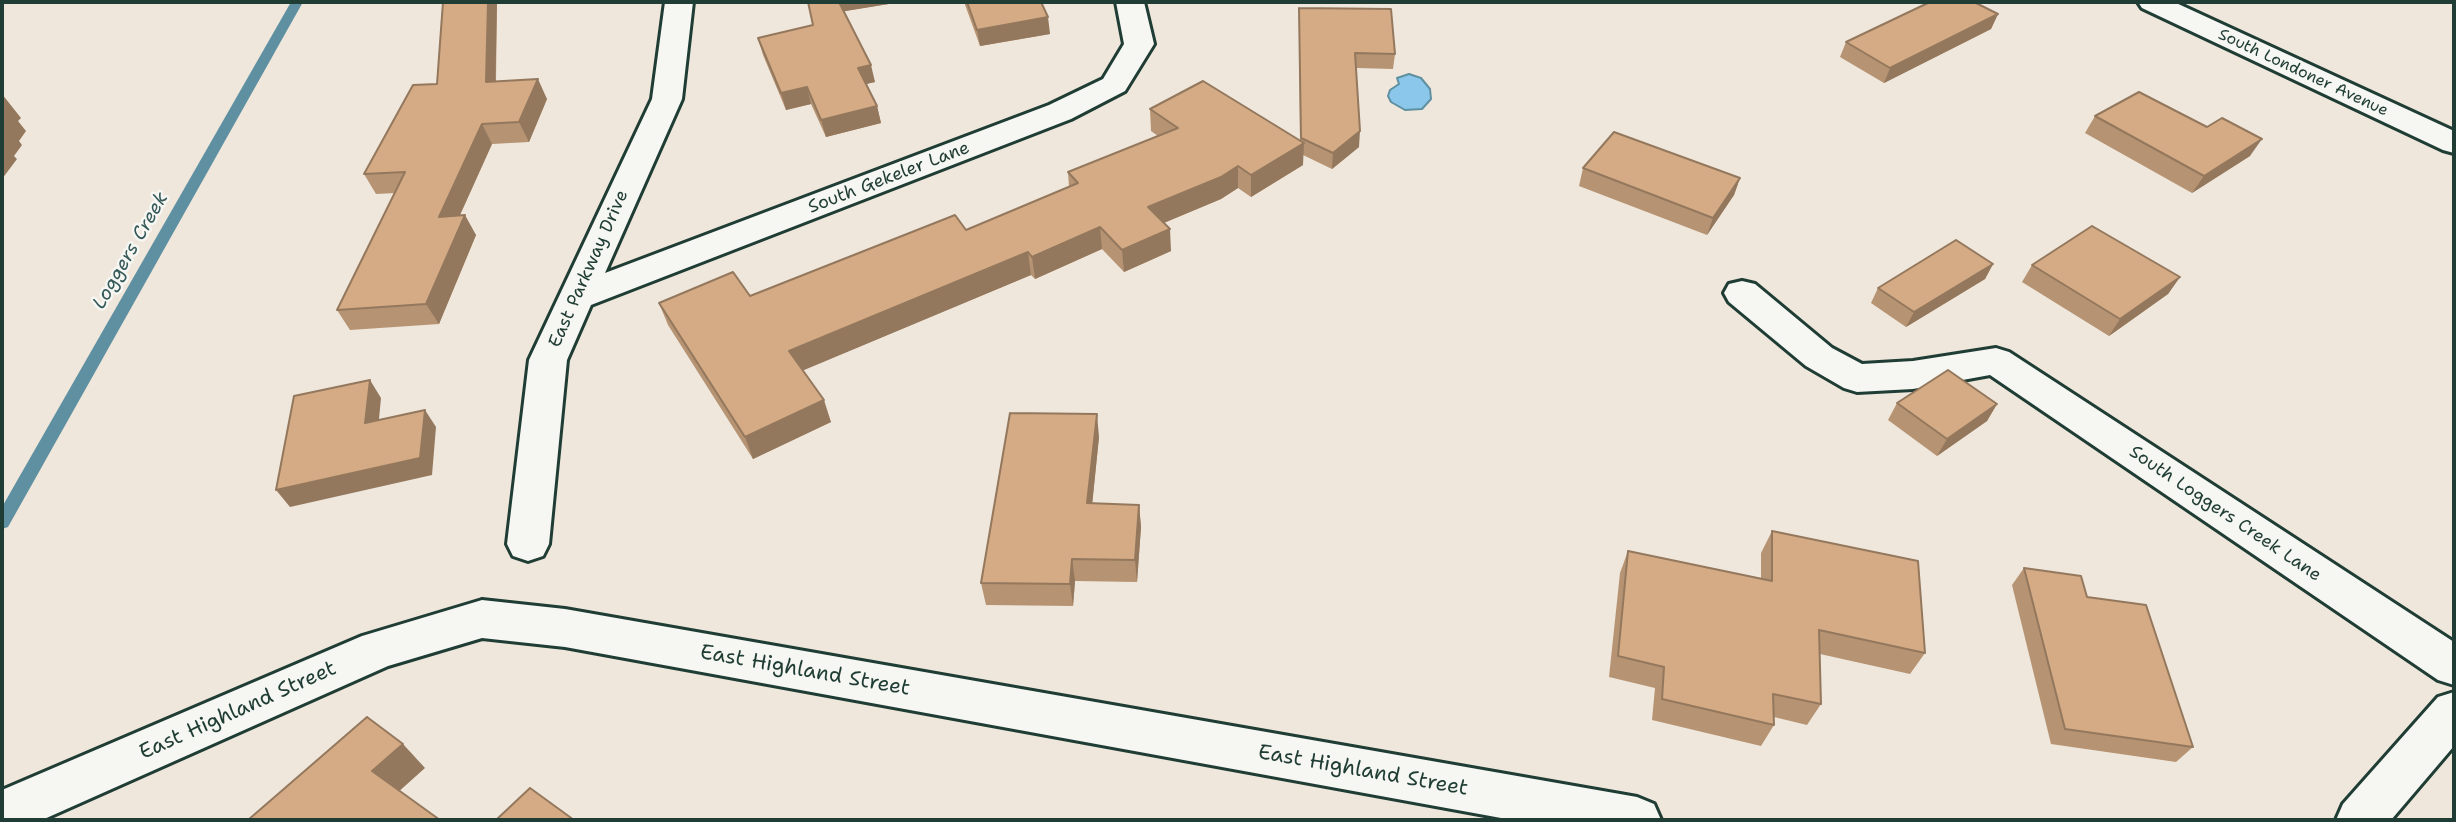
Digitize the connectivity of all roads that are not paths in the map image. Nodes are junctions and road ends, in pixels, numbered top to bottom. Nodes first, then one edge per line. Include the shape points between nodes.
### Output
1 (679, 2) edge
2 (1130, 2) edge
3 (2152, 2) edge
4 (2454, 144) edge
5 (1742, 293) dead end
6 (575, 298) junction
7 (528, 544) dead end
8 (2454, 666) edge
9 (2454, 712) edge
10 (2, 814) edge
11 (1637, 820) edge
12 (2360, 820) edge

1 - 6 street, East Parkway Drive via 667,99
2 - 6 street, South Gekeler Lane via 1139,44 1114,85 1060,112
3 - 4 street, South Londoner Avenue
5 - 8 street, South Loggers Creek Lane via 1819,357 1857,378 1913,375 1996,361
6 - 7 street, East Parkway Drive via 548,360
9 - 12 street
10 - 11 street, East Highland Street via 378,650 482,619 565,628

